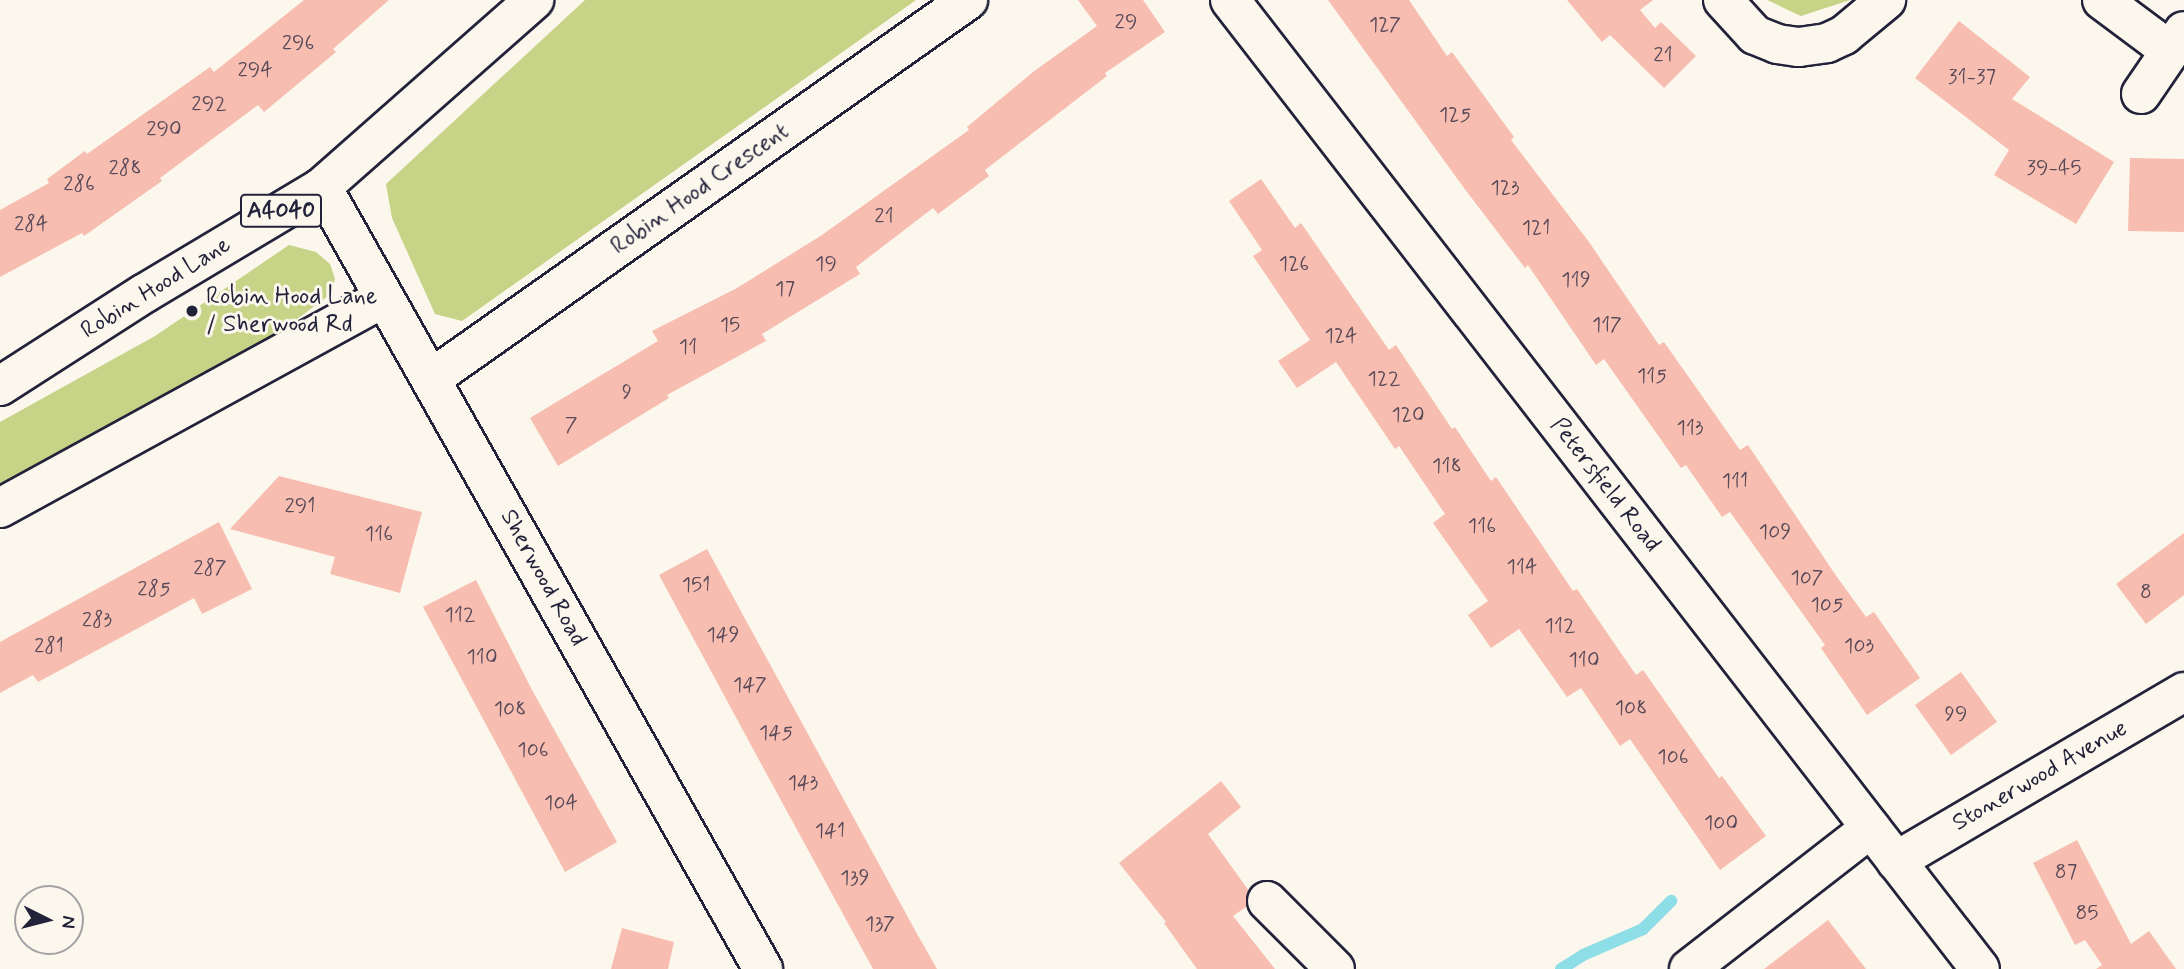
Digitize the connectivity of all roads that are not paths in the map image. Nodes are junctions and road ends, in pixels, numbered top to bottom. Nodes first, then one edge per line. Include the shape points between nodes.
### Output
1 (534, 0) edge
2 (968, 0) edge
3 (1230, 0) edge
4 (1723, 0) edge
5 (1886, 0) edge
6 (2102, 0) edge
7 (2177, 41) edge
8 (2141, 94) dead end
9 (322, 187) junction
10 (384, 298) junction
11 (432, 378) junction
12 (0, 386) edge
13 (0, 508) edge
14 (2184, 692) edge
15 (1871, 828) junction
16 (1896, 861) junction
17 (1267, 901) dead end
18 (763, 969) edge
19 (1335, 969) edge
20 (1689, 969) edge
21 (1980, 969) edge

1 - 9 street, Robin Hood Lane / A4040
2 - 11 street, Robin Hood Crescent
3 - 15 street, Petersfield Road
4 - 5 street via 1755,35 1800,47 1844,35
6 - 7 street
7 - 8 street
9 - 10 street, Sherwood Road
9 - 12 street, Robin Hood Lane / A4040
10 - 11 street, Sherwood Road
10 - 13 street
11 - 18 street, Sherwood Road
14 - 16 street, Stonerwood Avenue
15 - 16 street, Petersfield Road
15 - 20 street
16 - 21 street, Petersfield Road
17 - 19 street

